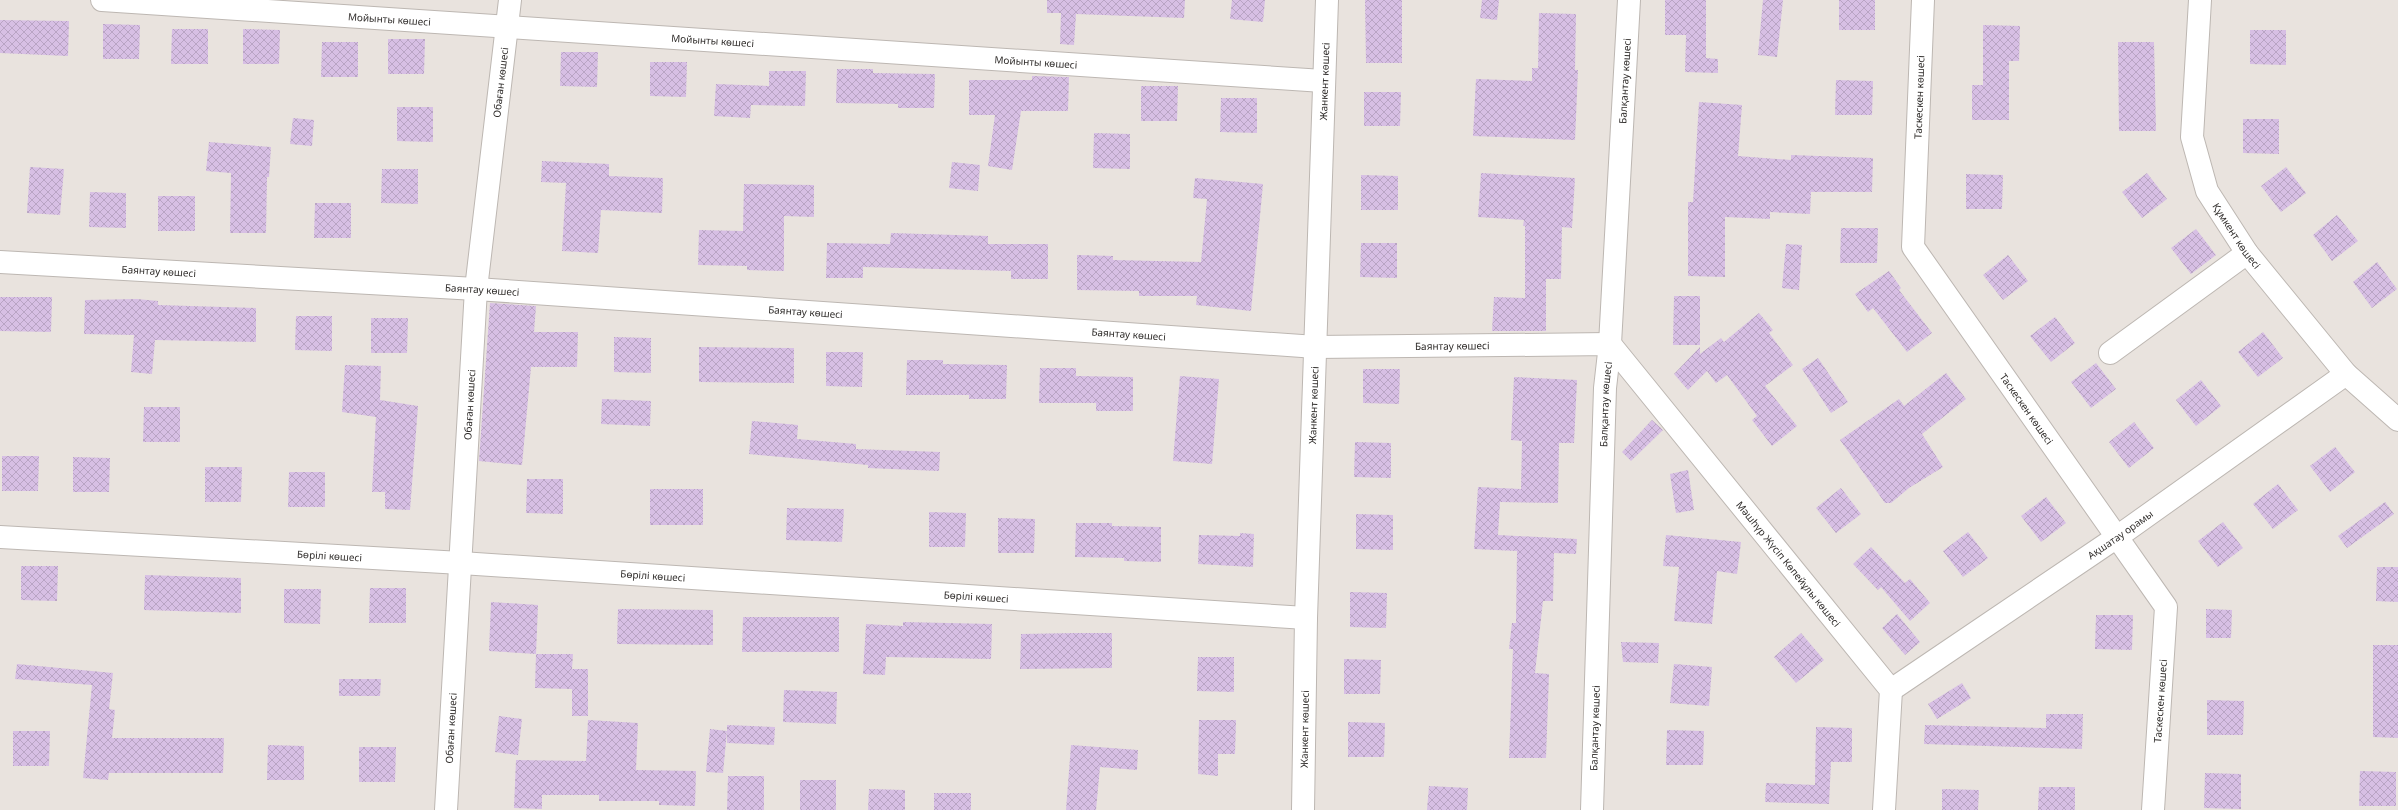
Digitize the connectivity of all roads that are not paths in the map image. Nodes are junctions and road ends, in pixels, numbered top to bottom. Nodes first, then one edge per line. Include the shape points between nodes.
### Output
1 (102, 0) edge
2 (510, 0) edge
3 (1327, 0) edge
4 (1629, 0) edge
5 (1923, 0) edge
6 (2200, 0) edge
7 (507, 29) junction
8 (1323, 81) junction
9 (2248, 253) junction
10 (0, 262) edge
11 (476, 289) junction
12 (1610, 344) junction
13 (1316, 347) junction
14 (2110, 353) dead end
15 (2346, 374) junction
16 (2398, 420) edge
17 (0, 537) edge
18 (2117, 537) junction
19 (460, 563) junction
20 (1306, 618) junction
21 (1891, 690) junction
22 (446, 810) edge
23 (1303, 810) edge
24 (1592, 810) edge
25 (1884, 810) edge
26 (2153, 810) edge

1 - 7 street, Мойынты көшесі
2 - 7 street, Обаған көшесі
3 - 8 street, Жанкент көшесі
4 - 12 street, Балқантау көшесі
5 - 18 street, Таскескен көшесі via 1913,248
6 - 9 street, Құмкент көшесі via 2192,137 2207,191
7 - 8 street, Мойынты көшесі
7 - 11 street, Обаған көшесі
8 - 13 street, Жанкент көшесі
9 - 14 street
9 - 15 street, Құмкент көшесі
10 - 11 street, Баянтау көшесі
11 - 13 street, Баянтау көшесі
11 - 19 street, Обаған көшесі
12 - 13 street, Баянтау көшесі
12 - 21 street, Мәшһүр Жүсіп Көпейұлы көшесі
12 - 24 street, Балқантау көшесі via 1606,388
13 - 20 street, Жанкент көшесі
15 - 16 street, Құмкент көшесі
15 - 18 street, Ақшатау орамы
17 - 19 street, Бөрілі көшесі
18 - 21 street, Ақшатау орамы
18 - 26 street, Таскескен көшесі via 2166,607
19 - 20 street, Бөрілі көшесі
19 - 22 street, Обаған көшесі
20 - 23 street, Жанкент көшесі
21 - 25 street

